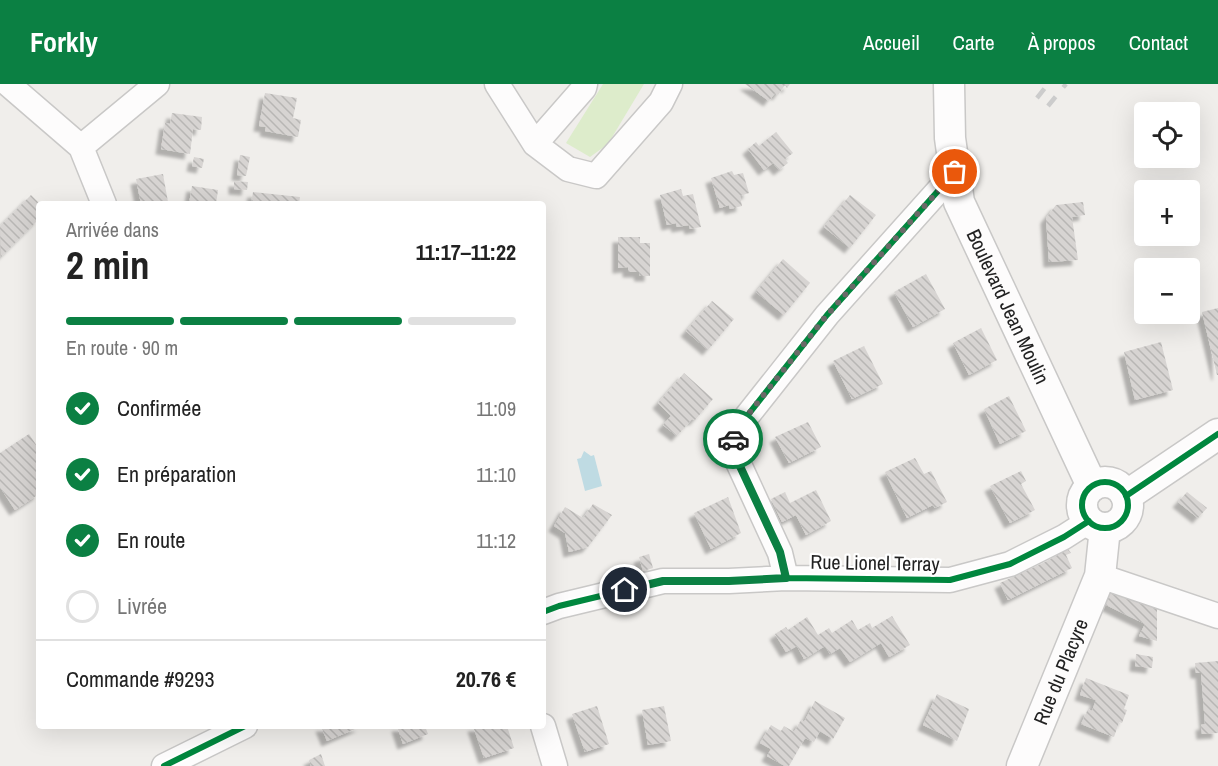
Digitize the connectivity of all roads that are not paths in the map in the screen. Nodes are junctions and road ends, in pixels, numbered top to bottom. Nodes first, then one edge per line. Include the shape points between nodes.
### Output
1 (8, 84) edge
2 (157, 84) edge
3 (497, 84) edge
4 (585, 84) edge
5 (670, 84) edge
6 (949, 84) edge
7 (535, 144) junction
8 (81, 147) junction
9 (955, 172) junction
10 (103, 201) edge
11 (1218, 434) edge
12 (1092, 486) junction
13 (1126, 496) junction
14 (1097, 524) junction
15 (1100, 576) junction
16 (786, 578) junction
17 (546, 611) edge
18 (1218, 616) edge
19 (239, 729) edge
20 (544, 729) edge
21 (164, 766) edge
22 (555, 766) edge
23 (1022, 766) edge

1 - 8 street
2 - 8 street
3 - 7 street
4 - 7 street
5 - 7 street via 661,102 596,176 568,169
6 - 9 street, Boulevard Jean Moulin
8 - 10 street
9 - 12 street, Boulevard Jean Moulin via 959,202
9 - 16 street via 827,315 736,430 731,447 780,552
11 - 13 street
12 - 13 street via 1112,483
12 - 14 street via 1084,496 1083,509
13 - 14 street via 1127,511 1119,523
14 - 15 street, Rue du Placyre
14 - 16 street, Rue Lionel Terray via 1010,564 950,580
15 - 18 street
15 - 23 street, Rue du Placyre
16 - 17 street, Rue Lionel Terray via 663,581
19 - 21 street
20 - 22 street

